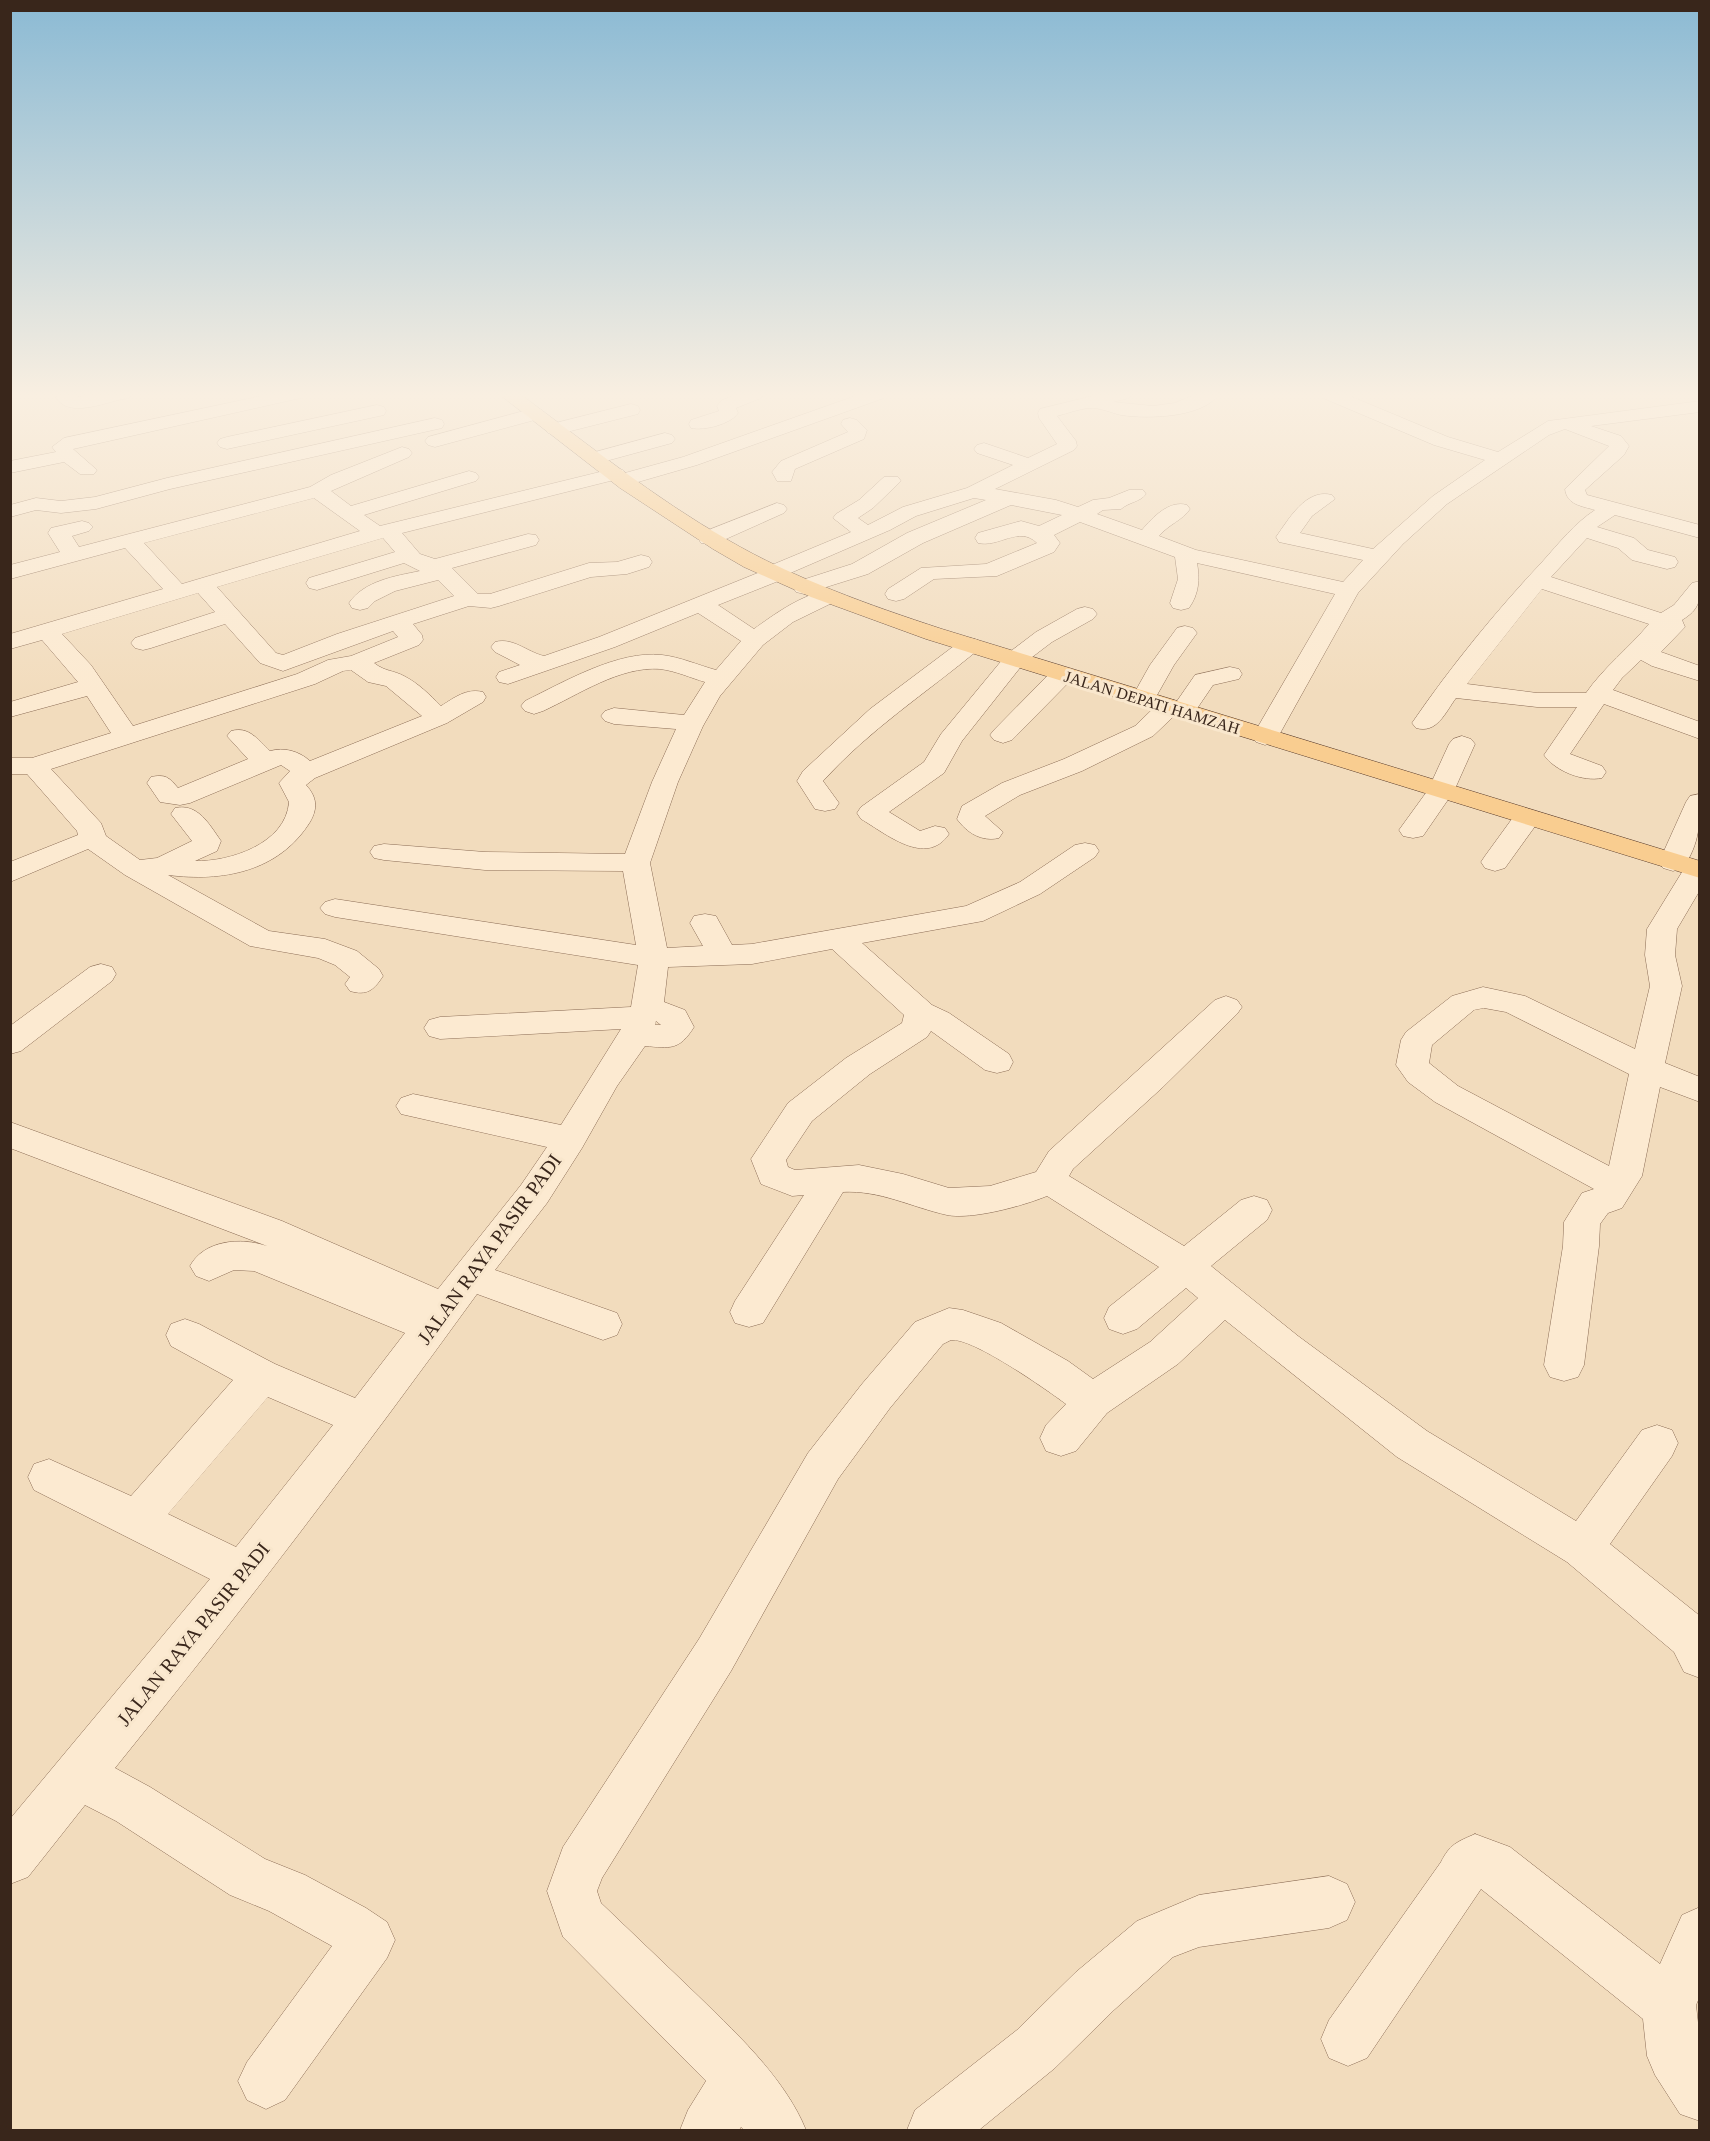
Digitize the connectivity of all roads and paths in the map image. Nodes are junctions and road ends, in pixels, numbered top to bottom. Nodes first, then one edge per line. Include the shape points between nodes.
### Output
1 (130, 494) edge
2 (302, 494) edge
3 (322, 494) edge
4 (412, 494) edge
5 (551, 494) edge
6 (645, 494) edge
7 (877, 494) edge
8 (968, 494) edge
9 (983, 494) edge
10 (1136, 494) dead end
11 (1449, 494) edge
12 (1576, 494) edge
13 (1007, 499) junction
14 (1325, 500) dead end
15 (1612, 508) junction
16 (777, 509) dead end
17 (1180, 509) dead end
18 (10, 511) edge
19 (348, 513) junction
20 (1081, 514) junction
21 (82, 526) dead end
22 (1583, 530) junction
23 (382, 532) junction
24 (867, 532) junction
25 (1700, 532) edge
26 (1040, 534) junction
27 (709, 538) junction
28 (986, 538) dead end
29 (1147, 538) junction
30 (129, 540) junction
31 (528, 540) dead end
32 (1185, 554) junction
33 (73, 555) junction
34 (408, 555) junction
35 (1378, 557) junction
36 (641, 562) dead end
37 (1668, 562) dead end
38 (440, 569) junction
39 (10, 572) edge
40 (776, 572) junction
41 (1537, 580) junction
42 (317, 582) dead end
43 (203, 585) junction
44 (1348, 590) junction
45 (180, 592) junction
46 (815, 592) junction
47 (896, 594) dead end
48 (470, 598) junction
49 (1695, 599) edge
50 (360, 603) dead end
51 (1181, 603) dead end
52 (699, 605) junction
53 (1085, 614) dead end
54 (230, 615) junction
55 (1665, 620) junction
56 (398, 622) junction
57 (1185, 633) dead end
58 (24, 634) edge
59 (755, 640) junction
60 (143, 643) dead end
61 (970, 645) junction
62 (503, 647) dead end
63 (338, 659) junction
64 (1015, 659) junction
65 (543, 663) junction
66 (1063, 674) junction
67 (1230, 674) dead end
68 (1700, 674) edge
69 (508, 676) dead end
70 (721, 678) junction
71 (93, 686) junction
72 (1450, 690) junction
73 (1596, 696) junction
74 (474, 697) dead end
75 (1143, 699) junction
76 (534, 706) dead end
77 (1176, 709) junction
78 (10, 710) edge
79 (430, 710) junction
80 (614, 716) dead end
81 (381, 721) dead end
82 (692, 723) junction
83 (1425, 723) dead end
84 (1700, 731) edge
85 (1003, 735) dead end
86 (240, 736) dead end
87 (127, 737) junction
88 (1265, 737) junction
89 (1462, 744) dead end
90 (264, 761) junction
91 (22, 766) edge
92 (306, 772) junction
93 (1593, 772) dead end
94 (160, 783) dead end
95 (1441, 791) junction
96 (1700, 802) edge
97 (825, 803) dead end
98 (185, 814) dead end
99 (1527, 818) junction
100 (1413, 830) dead end
101 (989, 832) dead end
102 (935, 834) dead end
103 (93, 840) junction
104 (1085, 851) dead end
105 (384, 852) dead end
106 (1495, 862) dead end
107 (636, 863) junction
108 (149, 867) junction
109 (1690, 867) edge
110 (10, 873) edge
111 (335, 908) dead end
112 (705, 923) dead end
113 (838, 938) junction
114 (723, 956) junction
115 (654, 958) junction
116 (101, 975) dead end
117 (361, 984) dead end
118 (1226, 1007) dead end
119 (921, 1012) junction
120 (641, 1020) junction
121 (440, 1028) dead end
122 (10, 1043) edge
123 (997, 1062) dead end
124 (1647, 1069) junction
125 (1700, 1090) edge
126 (413, 1106) dead end
127 (10, 1134) edge
128 (570, 1139) junction
129 (832, 1180) junction
130 (1049, 1181) junction
131 (1617, 1186) junction
132 (1254, 1210) dead end
133 (1184, 1265) junction
134 (209, 1266) dead end
135 (469, 1276) junction
136 (1224, 1298) junction
137 (749, 1311) dead end
138 (439, 1318) junction
139 (1123, 1318) dead end
140 (603, 1324) dead end
141 (185, 1335) dead end
142 (1564, 1365) dead end
143 (261, 1376) junction
144 (1093, 1401) junction
145 (362, 1419) junction
146 (1061, 1438) dead end
147 (1657, 1443) dead end
148 (49, 1477) dead end
149 (137, 1520) junction
150 (1582, 1548) junction
151 (243, 1573) junction
152 (1696, 1640) edge
153 (80, 1776) junction
154 (10, 1859) edge
155 (1329, 1902) dead end
156 (1700, 1933) edge
157 (1669, 2005) junction
158 (1348, 2039) dead end
159 (739, 2078) junction
160 (266, 2081) dead end
161 (1700, 2094) edge
162 (708, 2130) edge
163 (778, 2130) edge
164 (935, 2130) edge

1 - 18 street via 96,503 61,507 36,504
2 - 30 street
3 - 19 street
4 - 19 street
5 - 23 street
6 - 27 main road, JALAN DEPATI HAMZAH
7 - 24 street via 843,518
8 - 24 street via 910,511
9 - 13 street
10 - 20 street
11 - 35 street
12 - 15 street via 1580,499
13 - 20 street
13 - 46 street, JALAN RAYA PASIR PADI via 915,538
14 - 35 street via 1304,512 1283,544
15 - 22 street
15 - 25 street
16 - 27 street
17 - 29 street via 1160,521
19 - 23 street
20 - 26 street
20 - 29 street
21 - 33 street via 59,533
22 - 37 street via 1626,543 1640,555
22 - 41 street
23 - 34 street
23 - 43 street
24 - 40 street
26 - 28 street via 1021,527
26 - 47 street via 1049,543 1046,547 989,571 929,573
27 - 40 main road, JALAN DEPATI HAMZAH
29 - 32 street
30 - 33 street
30 - 45 street
31 - 38 street
32 - 44 street
32 - 51 street via 1189,579
33 - 39 street
34 - 38 street via 423,565
34 - 42 street
35 - 44 street
36 - 48 street via 619,569 590,570 491,601
38 - 48 street
38 - 50 street via 371,593
40 - 46 main road, JALAN DEPATI HAMZAH
40 - 52 street
41 - 55 street
41 - 72 street
43 - 45 street
43 - 54 street
44 - 88 street
45 - 58 street
46 - 59 street, JALAN RAYA PASIR PADI
46 - 61 main road, JALAN DEPATI HAMZAH
48 - 56 street
49 - 55 street
52 - 59 street via 724,617
52 - 65 street
53 - 64 street
54 - 60 street
54 - 63 street via 268,658 278,663
55 - 68 street via 1674,625 1648,655
55 - 73 street
56 - 63 street
56 - 63 street via 411,640
57 - 75 street
58 - 71 street via 82,670
59 - 70 street, JALAN RAYA PASIR PADI
61 - 64 main road, JALAN DEPATI HAMZAH
61 - 97 street via 855,734 812,777 810,781
62 - 65 street
63 - 79 street via 377,677 394,680
63 - 87 street via 306,679
64 - 66 main road, JALAN DEPATI HAMZAH
64 - 102 street via 950,739 935,767 871,813 915,840
65 - 69 street
66 - 75 main road, JALAN DEPATI HAMZAH
66 - 85 street
67 - 77 street via 1204,680
70 - 76 street via 659,662 642,662
70 - 82 street, JALAN RAYA PASIR PADI
71 - 78 street
71 - 87 street
72 - 73 street via 1537,700
72 - 83 street
73 - 84 street
73 - 93 street via 1557,755 1562,761
74 - 79 street
75 - 77 main road, JALAN DEPATI HAMZAH
77 - 88 main road, JALAN DEPATI HAMZAH
77 - 101 street via 1144,731 1011,789 972,812 971,819
79 - 81 street
79 - 92 street
80 - 82 street
82 - 107 street, JALAN RAYA PASIR PADI via 661,792
86 - 90 street
87 - 91 street
88 - 95 main road, JALAN DEPATI HAMZAH
89 - 95 street
90 - 92 street via 290,757
90 - 94 street via 180,797 170,796
91 - 103 street via 92,829
92 - 108 street via 292,783 302,797 303,809 288,835 269,850 242,864 216,870
95 - 99 main road, JALAN DEPATI HAMZAH
95 - 100 street
96 - 109 street
98 - 108 street via 207,845
99 - 106 street
99 - 109 main road, JALAN DEPATI HAMZAH
103 - 108 street
103 - 110 street
104 - 113 street via 1030,888 974,914
105 - 107 street via 485,861
107 - 115 street, JALAN RAYA PASIR PADI
108 - 117 street via 261,939 325,949 346,958 368,976
109 - 124 street via 1662,929 1660,955 1666,986
111 - 115 street
112 - 114 street
113 - 114 street
113 - 119 street
114 - 115 street
115 - 120 street, JALAN RAYA PASIR PADI via 651,991
116 - 122 street
118 - 130 street via 1061,1160
119 - 123 street
119 - 129 street via 916,1029 858,1066 800,1112 768,1159 773,1175 792,1183
120 - 121 street
120 - 128 street, JALAN RAYA PASIR PADI
124 - 125 street
124 - 131 street via 1624,1176
124 - 131 street via 1514,1003 1483,997 1463,1003 1417,1040 1412,1065 1423,1080
126 - 128 street
127 - 138 street via 269,1231
128 - 135 street, JALAN RAYA PASIR PADI via 534,1194
129 - 130 street via 870,1180 949,1202 990,1199
129 - 137 street
130 - 133 street
131 - 142 street via 1609,1198 1595,1203 1582,1222
132 - 133 street
133 - 136 street
133 - 139 street
134 - 138 street via 227,1255 245,1254
135 - 138 street, JALAN RAYA PASIR PADI
135 - 140 street
136 - 144 street via 1164,1353
136 - 150 street via 1412,1444
138 - 145 street, JALAN RAYA PASIR PADI
141 - 143 street
143 - 145 street
143 - 149 street
144 - 146 street
144 - 159 street via 987,1334 949,1324 929,1333 823,1466 715,1655 581,1865 572,1891 581,1919
145 - 151 street, JALAN RAYA PASIR PADI
147 - 150 street
148 - 149 street
149 - 151 street
150 - 152 street
151 - 153 street, JALAN RAYA PASIR PADI
153 - 154 street, JALAN RAYA PASIR PADI
153 - 160 street via 133,1804 248,1876 287,1893 369,1940
155 - 164 street via 1199,1922 1155,1940 1036,2049
156 - 157 street
157 - 158 street via 1492,1865 1474,1859
157 - 161 street via 1674,2055
159 - 162 street
159 - 163 street

